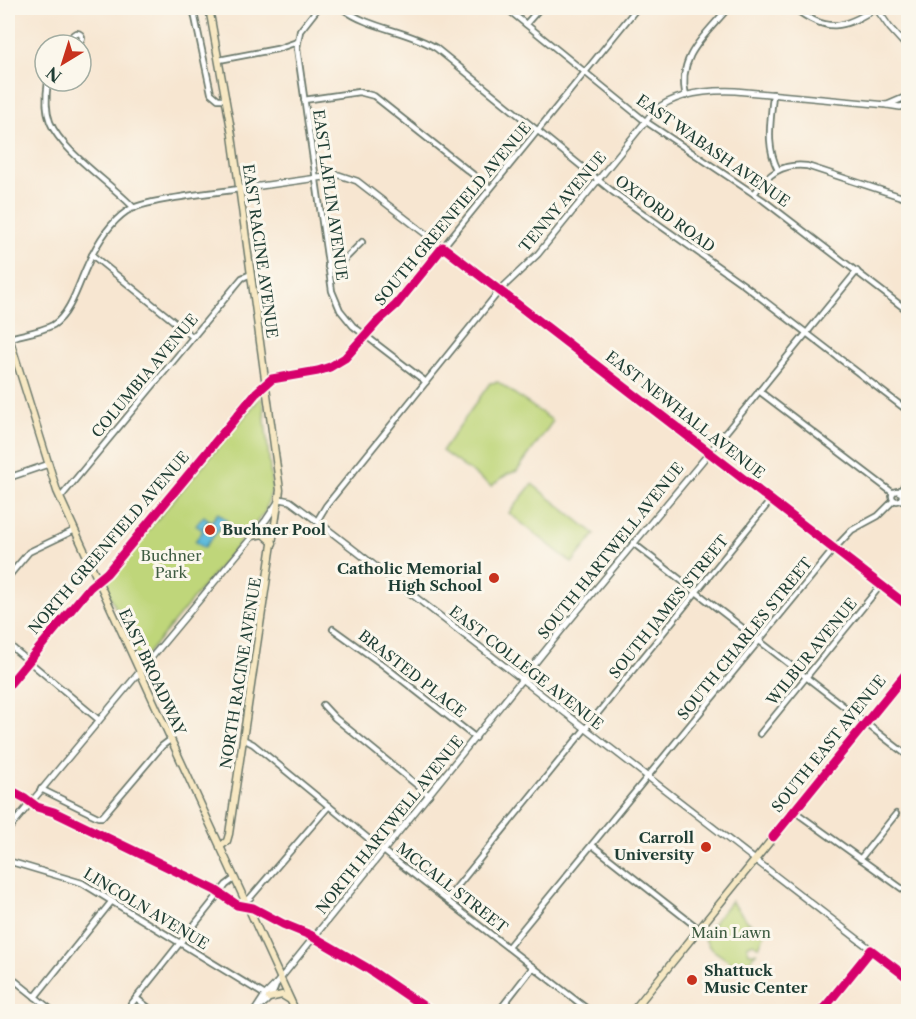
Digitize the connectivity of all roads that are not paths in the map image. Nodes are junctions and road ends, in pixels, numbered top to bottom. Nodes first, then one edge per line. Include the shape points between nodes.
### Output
1 (193, 8) edge
2 (209, 8) edge
3 (318, 8) edge
4 (342, 8) edge
5 (506, 8) edge
6 (540, 8) edge
7 (637, 8) edge
8 (728, 8) edge
9 (794, 8) edge
10 (876, 8) edge
11 (526, 24) junction
12 (297, 42) junction
13 (909, 48) edge
14 (219, 60) junction
15 (585, 72) junction
16 (47, 93) edge
17 (773, 94) junction
18 (686, 96) junction
19 (909, 96) edge
20 (226, 99) junction
21 (304, 100) junction
22 (887, 105) junction
23 (909, 105) edge
24 (645, 121) junction
25 (537, 131) junction
26 (778, 170) junction
27 (315, 178) junction
28 (598, 180) junction
29 (490, 188) junction
30 (239, 189) junction
31 (754, 194) junction
32 (909, 199) edge
33 (134, 208) junction
34 (362, 242) dead end
35 (443, 247) junction
36 (92, 255) junction
37 (328, 267) junction
38 (857, 272) junction
39 (251, 274) junction
40 (500, 290) junction
41 (909, 311) edge
42 (807, 333) junction
43 (8, 336) edge
44 (365, 336) junction
45 (193, 337) junction
46 (10, 350) edge
47 (426, 382) junction
48 (267, 383) junction
49 (759, 391) junction
50 (909, 411) edge
51 (709, 453) junction
52 (49, 464) junction
53 (8, 478) edge
54 (909, 481) edge
55 (899, 492) junction
56 (893, 493) junction
57 (60, 498) junction
58 (280, 499) junction
59 (901, 499) junction
60 (894, 500) junction
61 (771, 501) junction
62 (909, 506) edge
63 (317, 521) junction
64 (75, 530) junction
65 (253, 536) junction
66 (273, 543) junction
67 (633, 543) junction
68 (834, 549) junction
69 (8, 577) edge
70 (98, 581) junction
71 (881, 585) junction
72 (697, 592) junction
73 (909, 606) edge
74 (333, 629) dead end
75 (759, 640) junction
76 (8, 644) edge
77 (28, 662) junction
78 (909, 671) edge
79 (139, 672) junction
80 (807, 677) junction
81 (522, 680) junction
82 (8, 686) edge
83 (323, 705) dead end
84 (99, 720) junction
85 (866, 723) junction
86 (585, 728) junction
87 (760, 734) dead end
88 (476, 738) junction
89 (243, 739) junction
90 (170, 740) junction
91 (909, 756) edge
92 (647, 777) junction
93 (41, 789) junction
94 (429, 795) junction
95 (328, 806) junction
96 (794, 811) junction
97 (896, 814) dead end
98 (8, 830) edge
99 (591, 845) junction
100 (220, 847) junction
101 (384, 851) junction
102 (860, 859) junction
103 (754, 860) junction
104 (8, 861) edge
105 (234, 879) junction
106 (909, 893) edge
107 (447, 899) junction
108 (112, 901) junction
109 (244, 901) junction
110 (699, 929) junction
111 (180, 943) junction
112 (508, 947) junction
113 (872, 950) junction
114 (533, 967) junction
115 (8, 975) edge
116 (909, 978) edge
117 (278, 982) junction
118 (35, 997) junction
119 (267, 997) junction
120 (136, 998) junction
121 (291, 1002) junction
122 (256, 1009) edge
123 (54, 1011) edge
124 (125, 1011) edge
125 (154, 1011) edge
126 (296, 1011) edge
127 (498, 1011) edge
128 (591, 1011) edge
129 (632, 1011) edge
130 (822, 1011) edge

1 - 20 street via 211,93
2 - 14 main road, EAST RACINE AVENUE
3 - 12 street via 300,31
4 - 25 street, OXFORD ROAD via 363,20 430,44
5 - 11 street, EAST WABASH AVENUE
6 - 11 street
7 - 15 street, SOUTH GREENFIELD AVENUE
8 - 18 street via 688,57 683,76
9 - 10 street via 814,21 833,26 848,24
10 - 13 street
11 - 15 street, EAST WABASH AVENUE
12 - 14 street
12 - 21 street, EAST LAFLIN AVENUE
14 - 20 main road, EAST RACINE AVENUE
15 - 24 street, EAST WABASH AVENUE
15 - 25 street, SOUTH GREENFIELD AVENUE
16 - 33 street via 48,116 57,134
17 - 18 street, TENNY AVENUE via 724,90
17 - 22 street, TENNY AVENUE
17 - 26 street via 769,145
18 - 24 street, TENNY AVENUE via 669,101
19 - 22 street, TENNY AVENUE
20 - 30 main road, EAST RACINE AVENUE
21 - 27 street, EAST LAFLIN AVENUE
21 - 29 street via 359,92 377,98
22 - 23 street, TENNY AVENUE
24 - 28 street, TENNY AVENUE
24 - 31 street, EAST WABASH AVENUE
25 - 28 street, OXFORD ROAD
25 - 29 street, SOUTH GREENFIELD AVENUE
26 - 31 street via 763,180
26 - 32 street via 807,166
27 - 30 street, EAST NEWHALL AVENUE
27 - 35 street, EAST NEWHALL AVENUE via 339,175 357,180
27 - 37 street, EAST LAFLIN AVENUE
28 - 40 street, TENNY AVENUE via 538,254
28 - 42 street, OXFORD ROAD
29 - 35 street, SOUTH GREENFIELD AVENUE
30 - 33 street
30 - 39 main road, EAST RACINE AVENUE
31 - 38 street, EAST WABASH AVENUE
33 - 36 street via 111,225
34 - 37 street via 345,259
35 - 40 street, EAST NEWHALL AVENUE
35 - 44 street, SOUTH GREENFIELD AVENUE
36 - 43 street via 72,300 57,322
36 - 45 street
37 - 44 street, EAST LAFLIN AVENUE via 340,310
38 - 41 street, EAST WABASH AVENUE
38 - 42 street, SOUTH HARTWELL AVENUE
39 - 45 street, COLUMBIA AVENUE via 242,278
39 - 48 main road, EAST RACINE AVENUE
40 - 47 street, TENNY AVENUE
40 - 51 street, EAST NEWHALL AVENUE
42 - 49 street, SOUTH HARTWELL AVENUE
42 - 50 street, OXFORD ROAD
43 - 46 main road, EAST BROADWAY
44 - 47 street, EAST LAFLIN AVENUE
44 - 48 street, SOUTH GREENFIELD AVENUE via 330,367
45 - 57 street, COLUMBIA AVENUE
46 - 52 main road, EAST BROADWAY
47 - 63 street, TENNY AVENUE
48 - 58 main road, EAST RACINE AVENUE
48 - 70 street, NORTH GREENFIELD AVENUE
49 - 51 street, SOUTH HARTWELL AVENUE
49 - 56 street
51 - 61 street, EAST NEWHALL AVENUE
51 - 67 street, SOUTH HARTWELL AVENUE
52 - 53 street
52 - 57 main road, EAST BROADWAY
54 - 55 street
55 - 56 street
55 - 59 street
56 - 60 street
57 - 64 main road, EAST BROADWAY
58 - 63 street, EAST COLLEGE AVENUE via 290,501
58 - 65 street
58 - 66 main road, NORTH RACINE AVENUE
59 - 60 street
59 - 62 street
60 - 68 street, SOUTH CHARLES STREET via 878,516 852,530
61 - 68 street, EAST NEWHALL AVENUE
61 - 72 street, SOUTH JAMES STREET
63 - 81 street, EAST COLLEGE AVENUE
64 - 69 street via 29,552
64 - 70 main road, EAST BROADWAY
65 - 66 main road via 263,534
65 - 79 street
66 - 89 main road, NORTH RACINE AVENUE
67 - 72 street
67 - 81 street, SOUTH HARTWELL AVENUE
68 - 71 street, EAST NEWHALL AVENUE
68 - 75 street, SOUTH CHARLES STREET
70 - 77 street, NORTH GREENFIELD AVENUE
70 - 79 main road, EAST BROADWAY
71 - 73 street, EAST NEWHALL AVENUE
71 - 80 street, WILBUR AVENUE
72 - 75 street
72 - 86 street, SOUTH JAMES STREET
74 - 88 street, BRASTED PLACE
75 - 80 street
75 - 92 street, SOUTH CHARLES STREET
76 - 77 street
77 - 82 street, NORTH GREENFIELD AVENUE
77 - 84 street
78 - 85 main road, SOUTH EAST AVENUE
79 - 84 street
79 - 90 main road, EAST BROADWAY
80 - 85 street
80 - 87 street, WILBUR AVENUE
81 - 86 street, EAST COLLEGE AVENUE
81 - 88 street, NORTH HARTWELL AVENUE
83 - 94 street
84 - 93 street
85 - 91 street
85 - 96 main road, SOUTH EAST AVENUE
86 - 92 street, EAST COLLEGE AVENUE
86 - 107 street, SOUTH JAMES STREET
88 - 94 street, NORTH HARTWELL AVENUE
89 - 95 street, MCCALL STREET
89 - 100 main road, NORTH RACINE AVENUE via 229,834
90 - 93 street via 102,817
90 - 100 main road, EAST BROADWAY
92 - 99 street, SOUTH CHARLES STREET
92 - 103 street, EAST COLLEGE AVENUE
93 - 98 street
94 - 101 street, NORTH HARTWELL AVENUE
95 - 101 street, MCCALL STREET
95 - 109 street
96 - 102 street
96 - 103 main road, SOUTH EAST AVENUE
97 - 102 street
99 - 110 street
99 - 112 street, SOUTH CHARLES STREET
100 - 105 main road, EAST BROADWAY
101 - 107 street, MCCALL STREET
101 - 117 street, NORTH HARTWELL AVENUE
102 - 106 street
103 - 110 main road, SOUTH EAST AVENUE
103 - 113 street, EAST COLLEGE AVENUE
104 - 108 street, LINCOLN AVENUE via 77,880
105 - 109 main road, EAST BROADWAY
105 - 111 street
107 - 112 street, MCCALL STREET
108 - 111 street, LINCOLN AVENUE
108 - 118 street
109 - 117 main road, EAST BROADWAY
110 - 129 main road, SOUTH EAST AVENUE
111 - 119 street, LINCOLN AVENUE
111 - 120 street
112 - 114 street, MCCALL STREET
113 - 116 street, EAST COLLEGE AVENUE
113 - 130 street
114 - 127 street
114 - 128 street, MCCALL STREET
115 - 118 street
117 - 119 street, NORTH HARTWELL AVENUE
117 - 121 main road, EAST BROADWAY
118 - 123 street
119 - 121 main road via 282,995
119 - 122 street, NORTH HARTWELL AVENUE
120 - 124 street
120 - 125 street
121 - 126 main road, EAST BROADWAY

